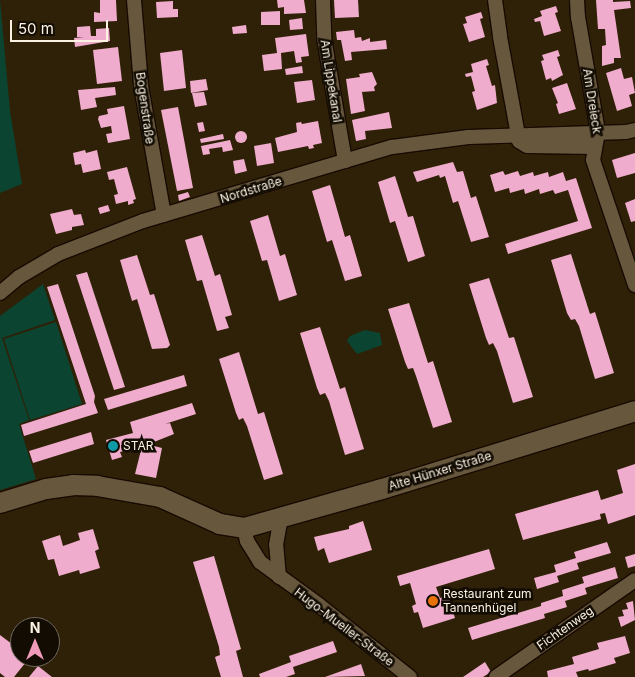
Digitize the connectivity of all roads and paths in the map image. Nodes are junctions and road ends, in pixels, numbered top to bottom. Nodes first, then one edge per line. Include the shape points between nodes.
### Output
1 (134, 0) edge
2 (323, 0) edge
3 (495, 0) edge
4 (577, 0) edge
5 (635, 130) edge
6 (598, 132) junction
7 (518, 136) junction
8 (594, 146) junction
9 (345, 161) junction
10 (164, 215) junction
11 (635, 285) edge
12 (0, 293) edge
13 (635, 411) edge
14 (0, 503) edge
15 (281, 518) junction
16 (244, 528) junction
17 (279, 577) junction
18 (635, 580) edge
19 (410, 677) edge
20 (496, 677) edge

1 - 10 street, Bogenstraße via 141,86
2 - 9 street, Am Lippekanal via 324,38
3 - 7 street
4 - 6 street, Am Dreieck
5 - 6 street, Nordstraße
6 - 7 street, Nordstraße
6 - 8 street, Am Dreieck
7 - 8 street, Nordstraße via 527,146
7 - 9 street, Nordstraße via 437,140 392,147
8 - 11 street, Am Dreieck via 593,160
9 - 10 street, Nordstraße
10 - 12 street, Nordstraße via 58,254 19,277
13 - 15 street, Alte Hünxer Straße
14 - 16 street via 46,489 97,486 160,497 220,524
15 - 16 street, Alte Hünxer Straße
15 - 17 street via 276,545
16 - 17 street, Hugo-Mueller-Straße via 247,541 260,562
17 - 19 street, Hugo-Mueller-Straße
18 - 20 street, Fichtenweg

